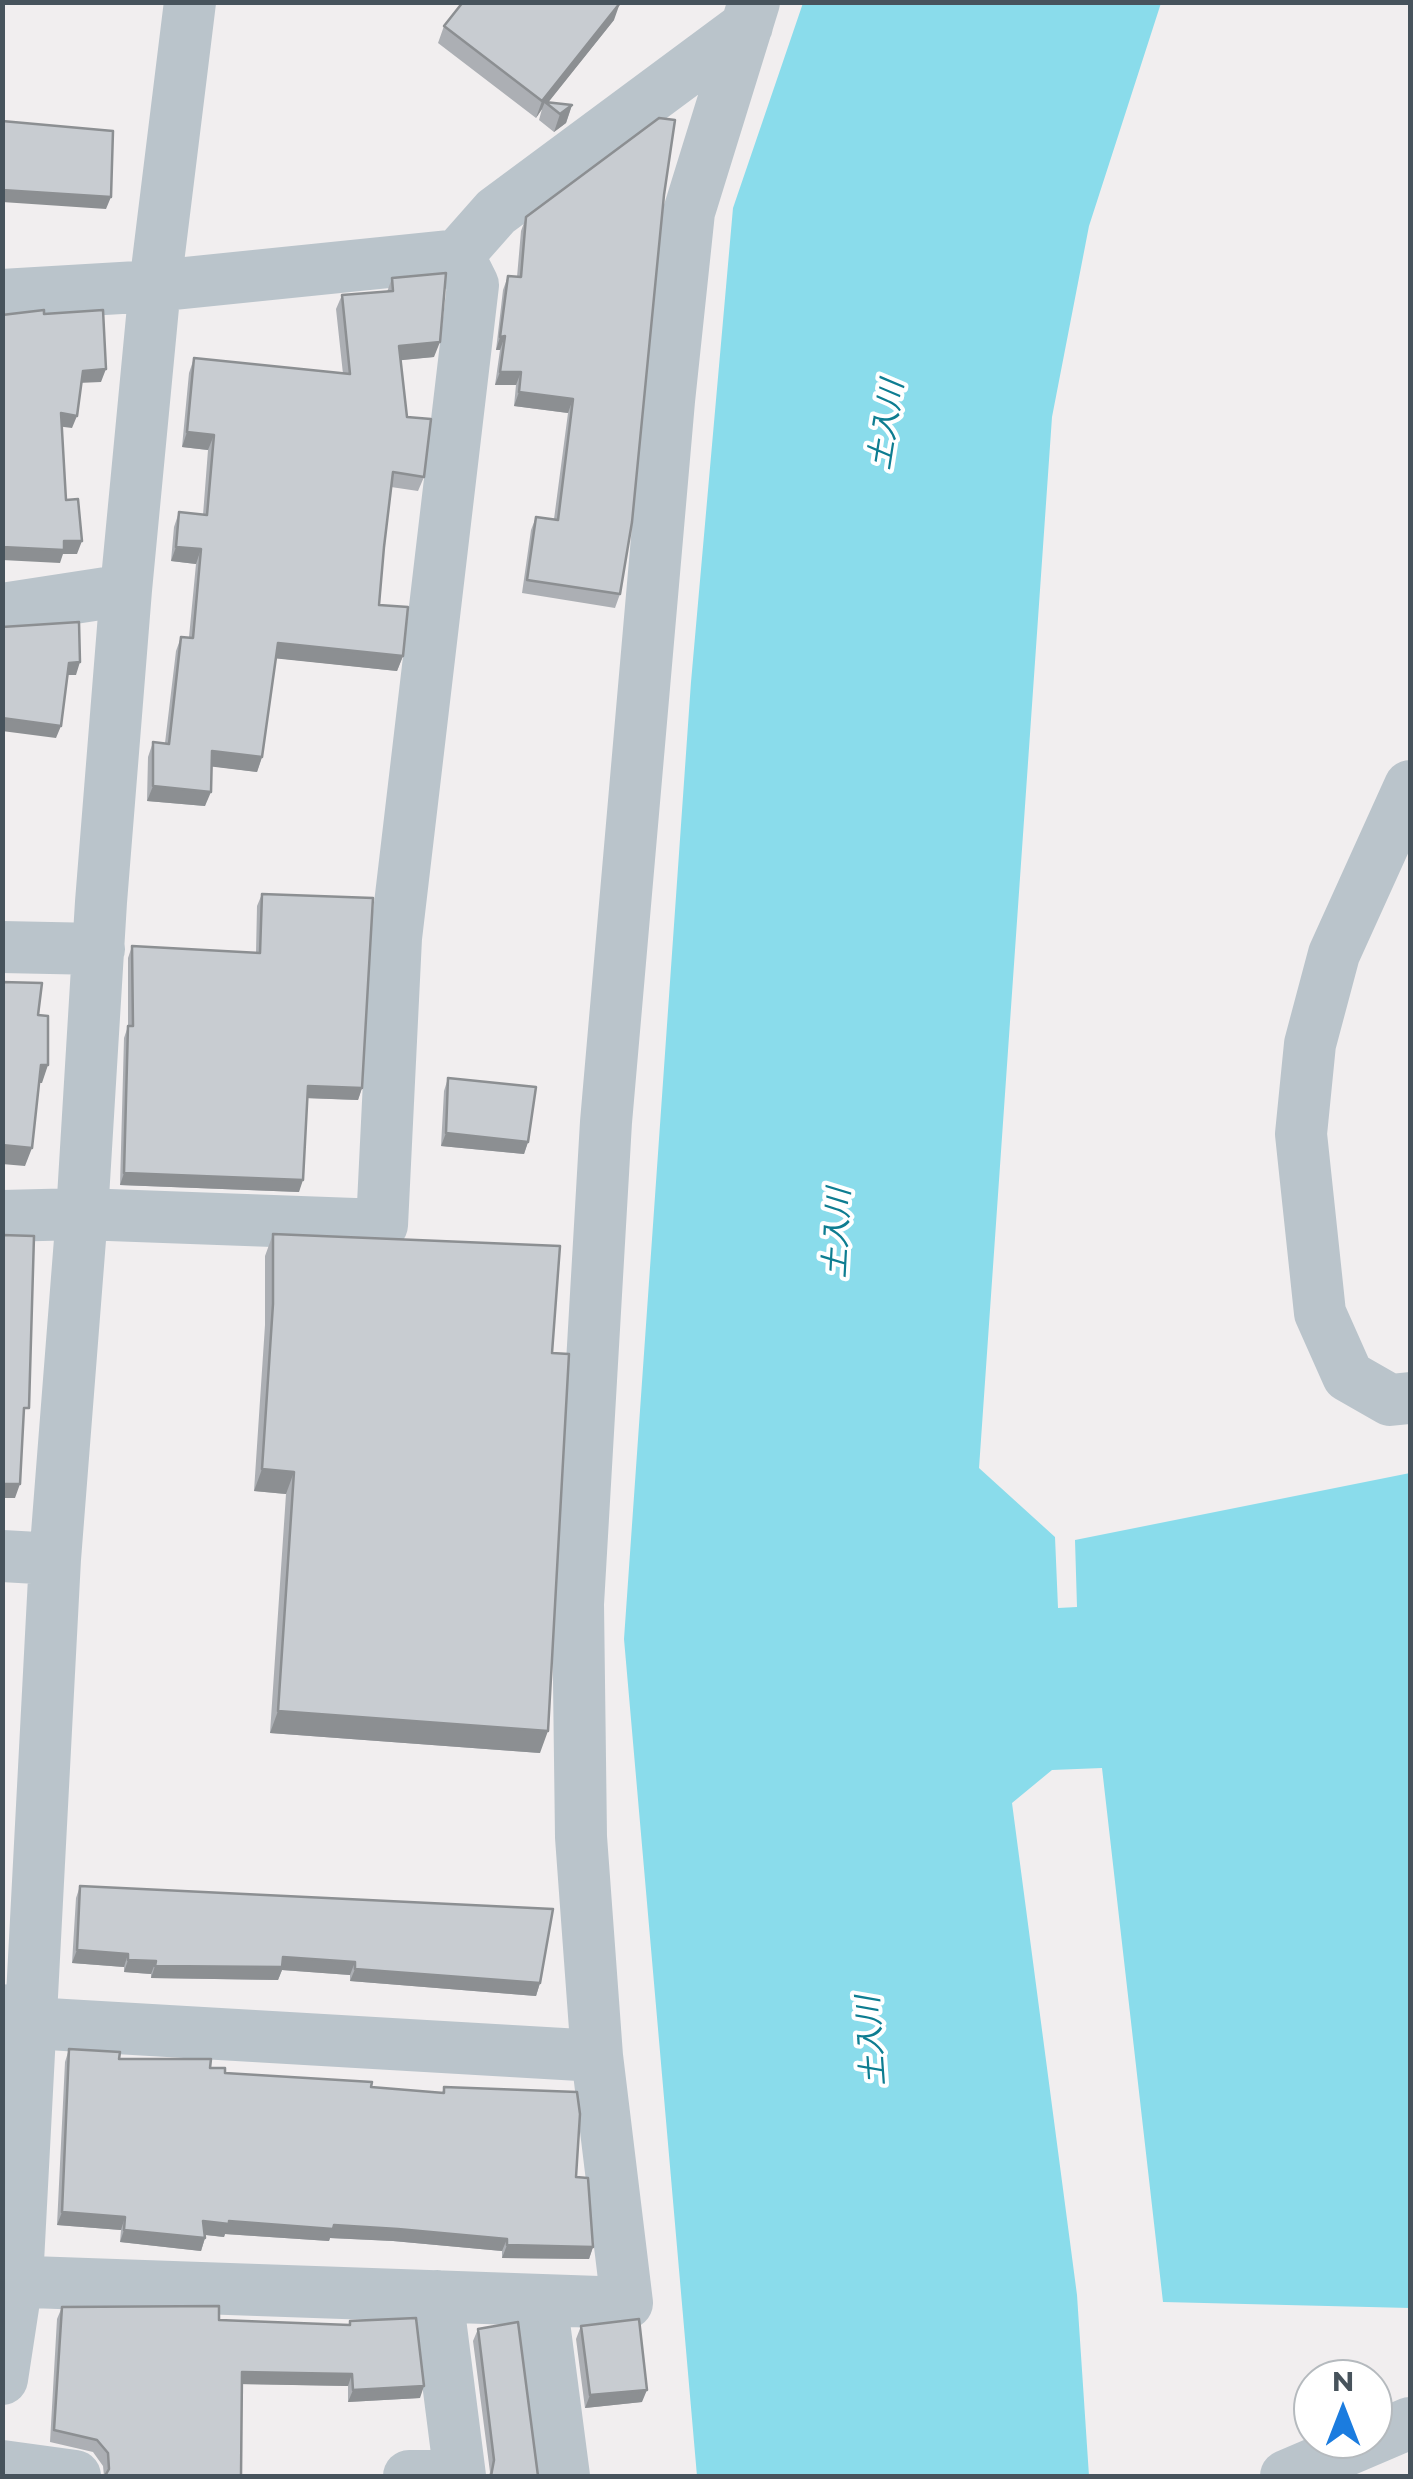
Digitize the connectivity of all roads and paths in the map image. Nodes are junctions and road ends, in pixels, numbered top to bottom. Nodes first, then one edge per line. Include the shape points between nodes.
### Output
1 (190, 2) edge
2 (751, 14) edge
3 (458, 255) junction
4 (156, 286) junction
5 (2, 294) edge
6 (126, 590) junction
7 (2, 609) edge
8 (1410, 786) edge
9 (2, 947) edge
10 (99, 949) junction
11 (82, 1214) junction
12 (2, 1216) edge
13 (1410, 1398) edge
14 (2, 1556) edge
15 (55, 1559) junction
16 (16, 2017) edge
17 (597, 2056) junction
18 (10, 2281) edge
19 (437, 2296) junction
20 (541, 2300) junction
21 (2, 2380) edge
22 (1410, 2423) edge
23 (2, 2466) edge
24 (1300, 2470) edge
25 (75, 2476) edge
26 (410, 2476) edge
27 (564, 2476) edge

1 - 4 street
2 - 3 street via 496,212
2 - 17 street via 689,212 606,1122 578,1604 581,1837
3 - 4 street
3 - 11 street via 473,284 396,938 382,1225
4 - 5 street
4 - 6 street
6 - 7 street
6 - 10 street
8 - 13 street via 1334,954 1310,1044 1302,1134 1320,1313 1348,1376 1390,1400
9 - 10 street
10 - 11 street
11 - 12 street
11 - 15 street
14 - 15 street
15 - 16 street
16 - 17 street
16 - 18 street
17 - 20 street via 627,2303
18 - 19 street
18 - 21 street
19 - 20 street
19 - 26 street via 460,2476
20 - 27 street
22 - 24 street
23 - 25 street

